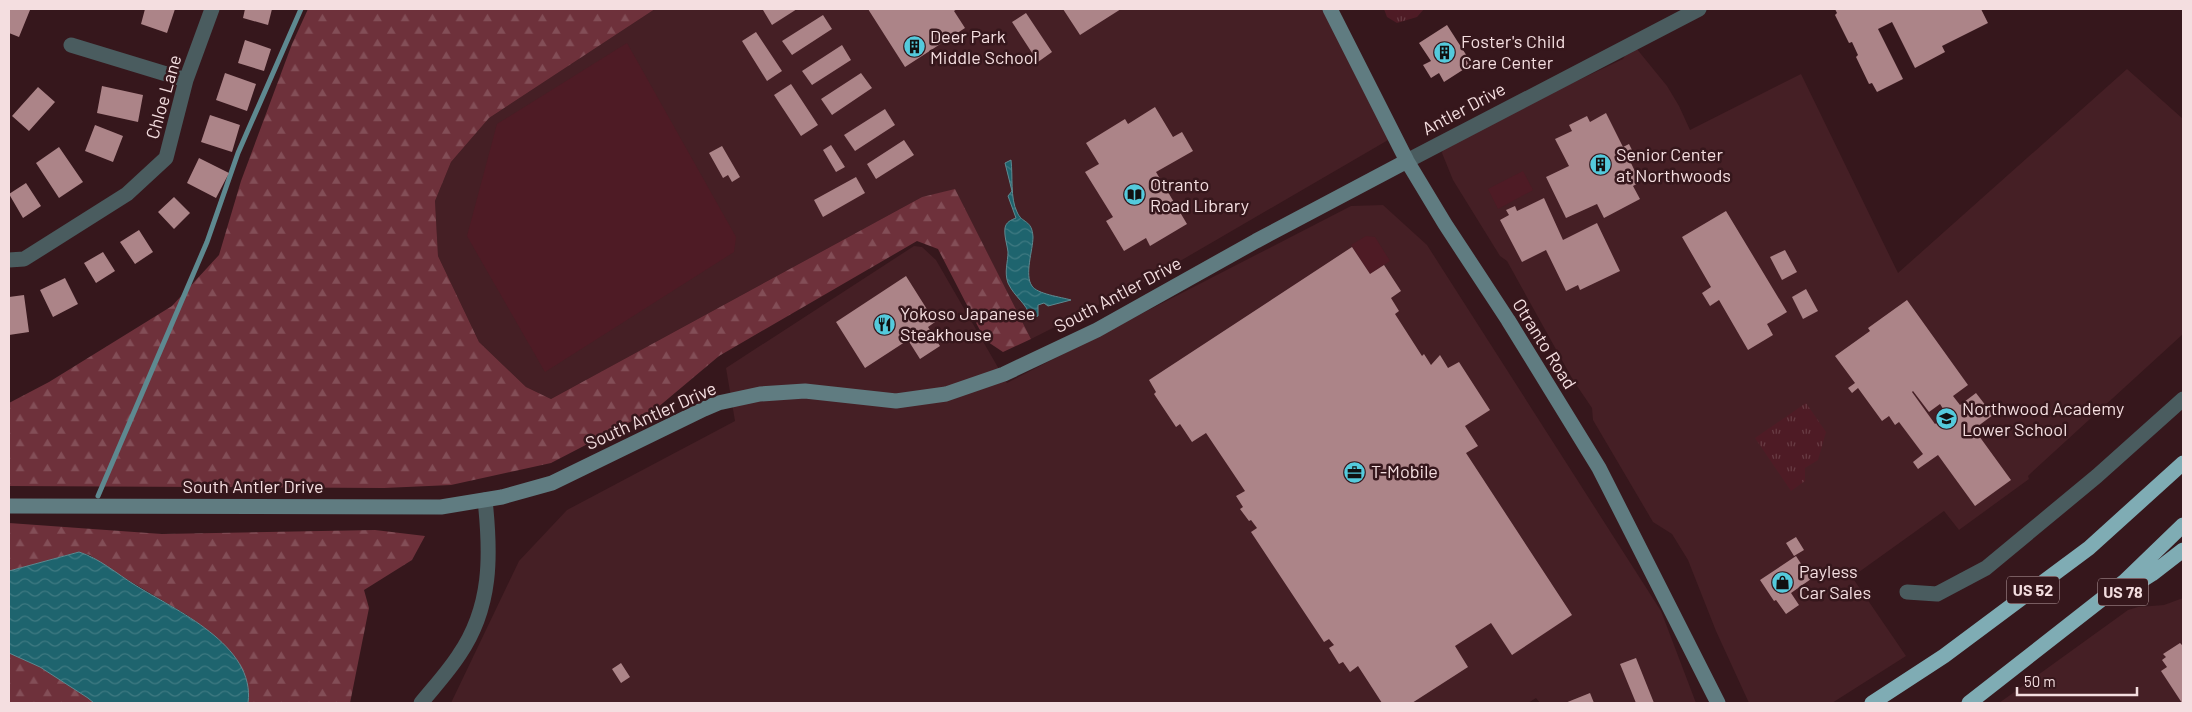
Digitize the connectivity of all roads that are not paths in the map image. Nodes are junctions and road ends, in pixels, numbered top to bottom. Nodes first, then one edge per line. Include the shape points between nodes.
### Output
1 (212, 9) edge
2 (1330, 9) edge
3 (1699, 9) edge
4 (72, 45) dead end
5 (186, 80) junction
6 (1407, 160) junction
7 (9, 260) edge
8 (2183, 399) edge
9 (2183, 463) edge
10 (485, 500) junction
11 (9, 506) edge
12 (2183, 525) edge
13 (2183, 550) edge
14 (1907, 592) dead end
15 (2060, 632) junction
16 (421, 703) edge
17 (1718, 703) edge
18 (1872, 703) edge
19 (1969, 703) edge

1 - 5 street, Chloe Lane
2 - 6 street, Otranto Road
3 - 6 street, Antler Drive
4 - 5 street
5 - 7 street, Chloe Lane via 166,158 127,194 24,259
6 - 10 street, South Antler Drive via 1097,330 1004,374 946,394 896,401 805,392 760,394 718,403 552,483
6 - 17 street, Otranto Road via 1599,468
8 - 14 street via 1986,568 1937,594
9 - 18 highway, US 52 via 2089,548 1944,656
10 - 11 street, South Antler Drive via 441,507
10 - 16 street via 490,546 489,578 481,609 459,656
12 - 15 highway, US 52 via 2125,581
13 - 15 highway, US 78 via 2152,574
15 - 19 highway, US 52

